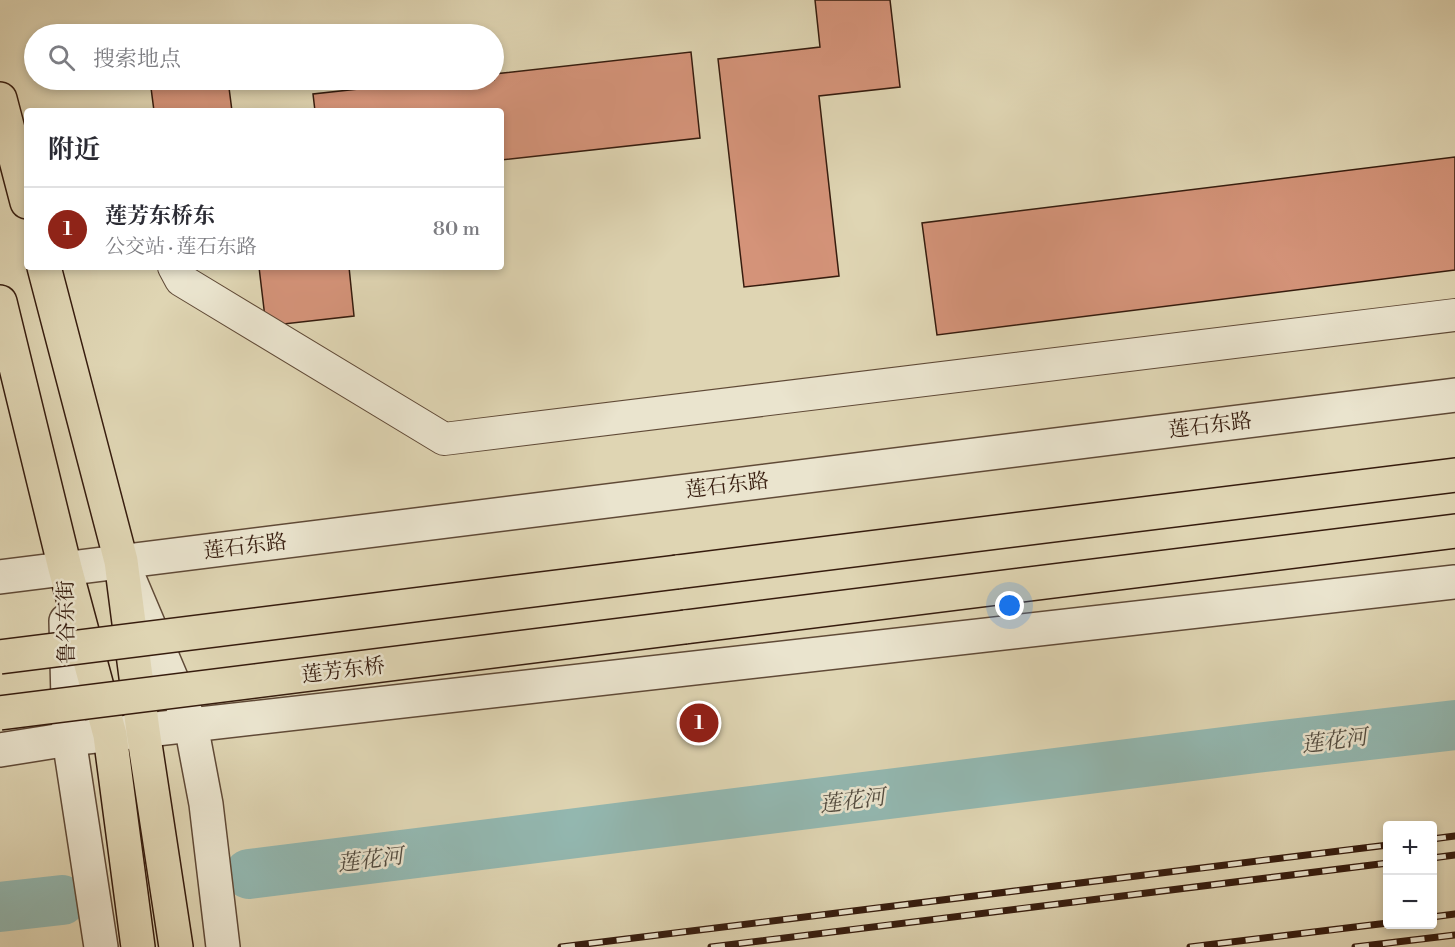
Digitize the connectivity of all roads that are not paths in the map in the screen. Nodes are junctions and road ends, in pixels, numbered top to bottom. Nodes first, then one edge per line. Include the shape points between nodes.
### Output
1 (0, 99) edge
2 (24, 191) edge
3 (45, 270) edge
4 (176, 270) edge
5 (0, 302) edge
6 (1455, 315) edge
7 (1455, 395) edge
8 (1455, 475) edge
9 (1455, 531) edge
10 (121, 561) junction
11 (65, 568) junction
12 (0, 577) edge
13 (1455, 582) edge
14 (0, 657) edge
15 (0, 713) edge
16 (191, 725) junction
17 (143, 731) junction
18 (110, 735) junction
19 (69, 739) junction
20 (0, 750) edge
21 (101, 947) edge
22 (138, 947) edge
23 (176, 947) edge
24 (223, 947) edge

1 - 2 main road
3 - 10 main road
4 - 6 street via 181,280 444,439
5 - 11 main road, 鲁谷东街
7 - 10 street, 莲石东路
8 - 14 main road, bridge
9 - 15 main road, 莲芳东桥, bridge
10 - 11 street, 莲石东路
10 - 16 street
10 - 17 main road
11 - 12 street, 莲石东路
11 - 18 main road
11 - 19 street, 鲁谷东街
13 - 16 street
16 - 17 street
16 - 24 street via 206,804
17 - 18 street
17 - 23 main road
18 - 19 street
18 - 22 main road
19 - 20 street
19 - 21 street, 鲁谷东街

